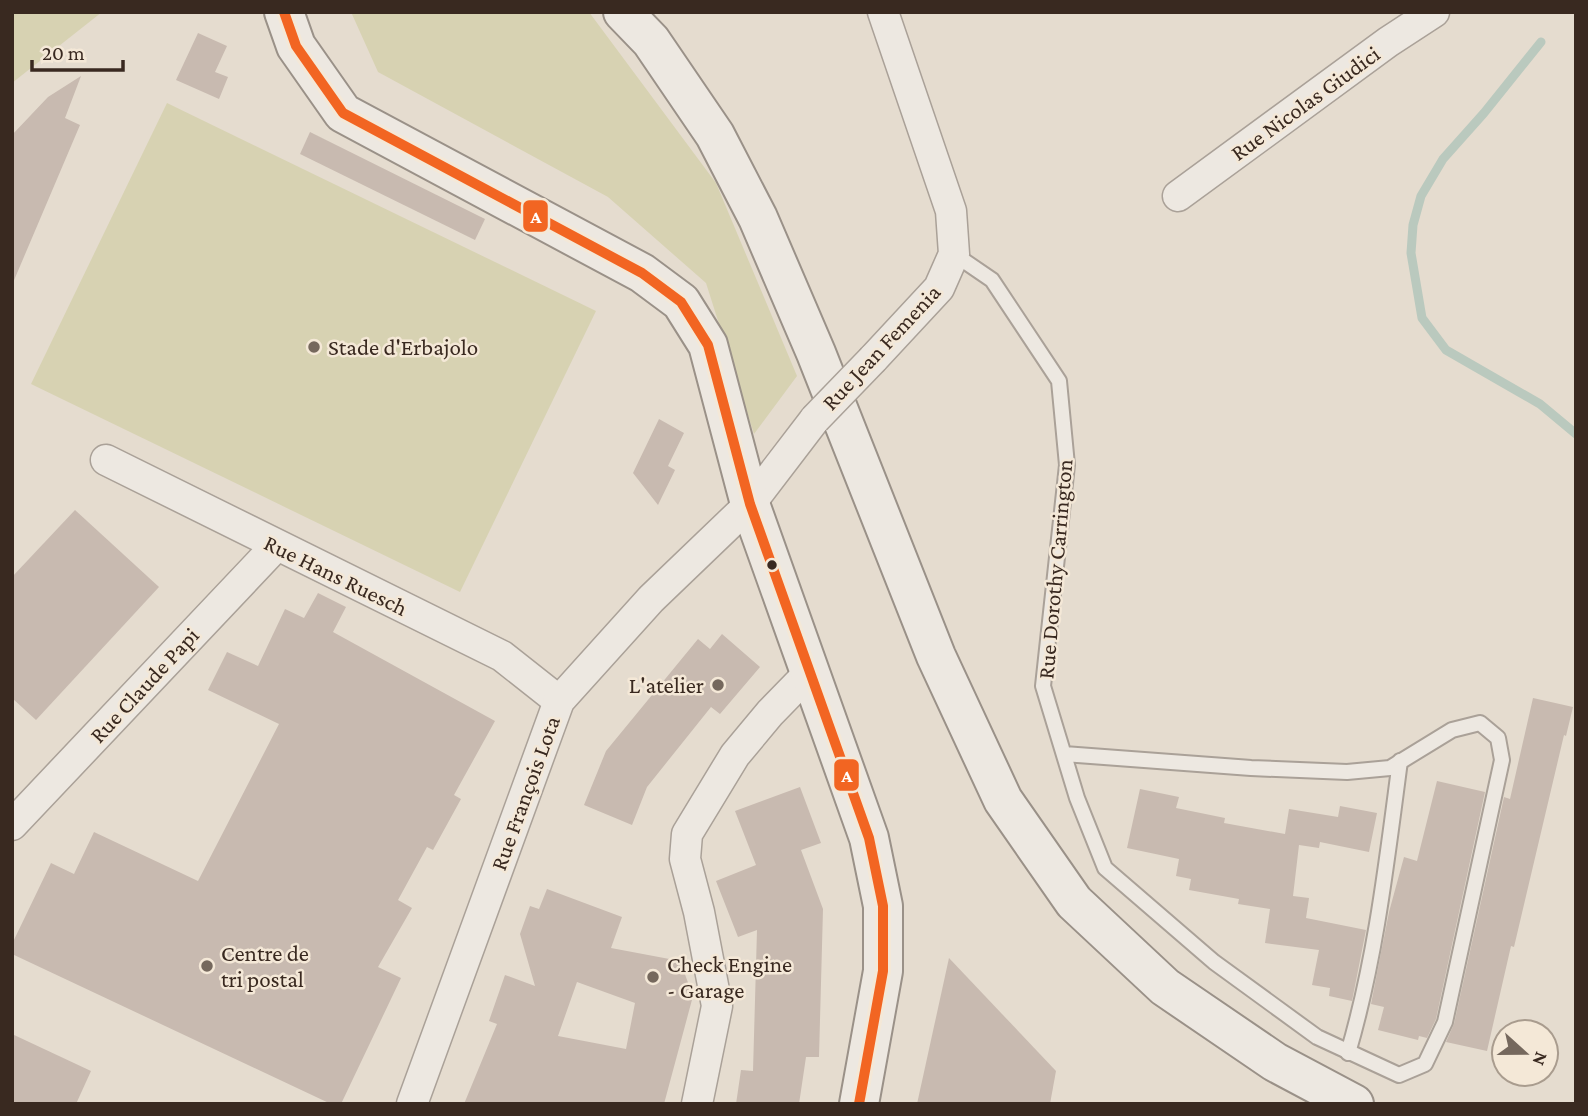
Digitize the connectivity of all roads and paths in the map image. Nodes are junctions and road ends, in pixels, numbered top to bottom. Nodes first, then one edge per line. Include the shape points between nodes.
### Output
1 (284, 12) edge
2 (623, 12) edge
3 (883, 12) edge
4 (1434, 12) edge
5 (1178, 197) dead end
6 (954, 254) junction
7 (106, 460) dead end
8 (750, 505) junction
9 (276, 546) junction
10 (808, 673) junction
11 (559, 701) junction
12 (1064, 754) junction
13 (1400, 761) junction
14 (12, 825) edge
15 (1348, 1053) junction
16 (412, 1104) edge
17 (697, 1104) edge
18 (859, 1104) edge
19 (1354, 1104) edge

1 - 8 street via 296,46 343,113 642,273 681,302 708,345
2 - 19 street via 651,41 715,135 758,218 936,656 1003,800 1074,902 1165,987 1275,1062
3 - 6 street, Rue Jean Femenia via 951,211
4 - 5 street, Rue Nicolas Giudici
6 - 8 street, Rue Jean Femenia, bridge via 939,288 815,419
6 - 12 lane, Rue Dorothy Carrington via 992,280 1059,381 1067,465 1043,685
7 - 9 street, Rue Hans Ruesch
8 - 10 street
8 - 11 street, Rue François Lota via 651,599
9 - 11 street, Rue Hans Ruesch via 502,656
9 - 14 street, Rue Claude Papi
10 - 17 street via 735,755 687,834 685,859 717,1006
10 - 18 street via 869,838 883,906 883,971
11 - 16 street, Rue François Lota
12 - 13 lane via 1347,772 1390,768
12 - 15 lane, Rue Dorothy Carrington via 1105,868 1214,962 1317,1037
13 - 15 lane via 1382,896
13 - 15 lane, Rue Dorothy Carrington via 1452,730 1480,723 1498,738 1502,761 1445,1022 1425,1064 1399,1076

